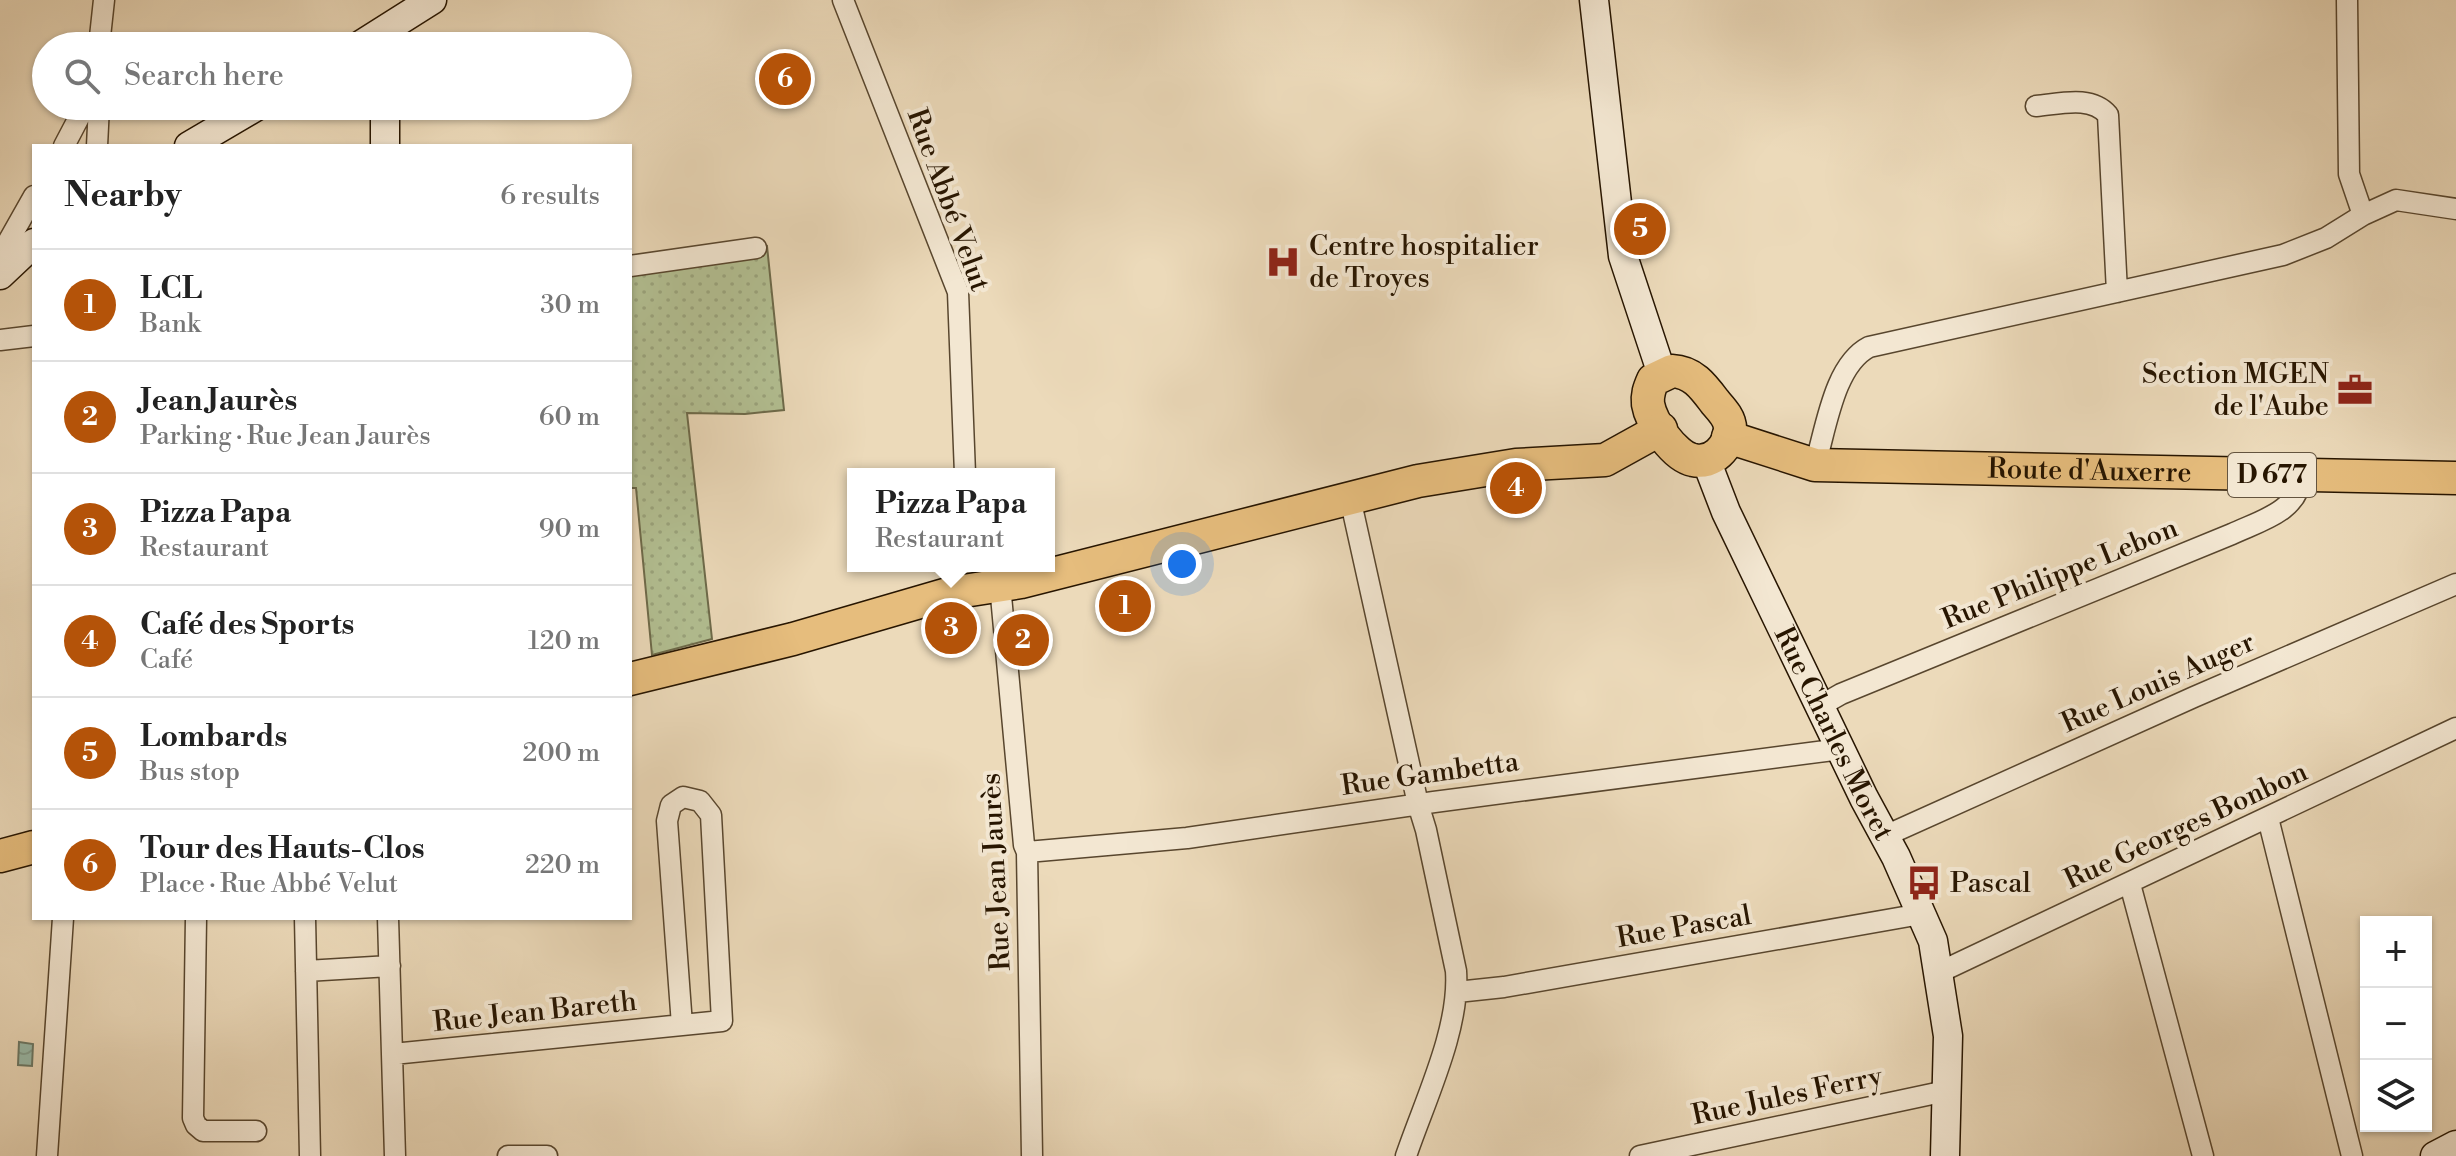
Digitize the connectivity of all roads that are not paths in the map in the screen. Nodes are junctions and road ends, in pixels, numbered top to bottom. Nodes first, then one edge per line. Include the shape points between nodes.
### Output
1 (104, 0) edge
2 (384, 0) edge
3 (432, 0) edge
4 (843, 0) edge
5 (1594, 0) edge
6 (2347, 0) edge
7 (101, 32) edge
8 (384, 32) edge
9 (392, 32) edge
10 (2036, 106) dead end
11 (78, 120) edge
12 (98, 120) edge
13 (233, 120) edge
14 (385, 120) edge
15 (65, 144) edge
16 (97, 144) edge
17 (192, 144) edge
18 (385, 144) edge
19 (32, 200) edge
20 (2456, 209) edge
21 (2363, 215) junction
22 (32, 245) edge
23 (756, 248) dead end
24 (0, 256) edge
25 (632, 266) edge
26 (0, 275) edge
27 (2117, 292) junction
28 (32, 336) edge
29 (0, 340) edge
30 (1662, 374) junction
31 (1661, 429) junction
32 (1717, 449) junction
33 (1815, 465) junction
34 (965, 468) edge
35 (2302, 475) junction
36 (2456, 478) edge
37 (1350, 498) junction
38 (1055, 564) edge
39 (1019, 572) edge
40 (983, 580) edge
41 (2456, 584) edge
42 (632, 679) edge
43 (1820, 706) junction
44 (2456, 728) edge
45 (1841, 749) junction
46 (1418, 804) junction
47 (2268, 818) junction
48 (1885, 836) junction
49 (32, 848) edge
50 (1027, 852) junction
51 (0, 856) edge
52 (2130, 884) junction
53 (1921, 914) junction
54 (63, 920) edge
55 (196, 920) edge
56 (305, 920) edge
57 (388, 920) edge
58 (390, 966) junction
59 (306, 971) junction
60 (1940, 972) junction
61 (1457, 992) junction
62 (682, 1025) junction
63 (393, 1054) junction
64 (1946, 1091) junction
65 (256, 1131) dead end
66 (2456, 1145) edge
67 (47, 1156) edge
68 (310, 1156) edge
69 (395, 1156) edge
70 (508, 1156) edge
71 (547, 1156) edge
72 (1032, 1156) edge
73 (1406, 1156) edge
74 (1640, 1156) edge
75 (1945, 1156) edge
76 (2203, 1156) edge
77 (2352, 1156) edge
78 (2435, 1156) edge

1 - 7 street
2 - 8 street
3 - 9 street
4 - 34 street, Rue Abbé Velut via 958,292
5 - 30 street via 1623,256
6 - 21 street via 2349,174
10 - 27 street via 2084,102 2100,105 2108,115
11 - 15 street
12 - 16 street
13 - 17 street
14 - 18 street
19 - 24 street
20 - 21 street via 2396,200
21 - 27 street via 2326,238 2283,255
22 - 26 street
23 - 25 street
27 - 33 street via 1914,335 1859,352 1837,390
28 - 29 street
30 - 31 main road via 1648,393
30 - 32 main road via 1682,371 1694,377 1727,417 1730,428
31 - 32 main road via 1691,460
31 - 37 main road via 1605,460 1463,472
32 - 33 main road, Route d'Auxerre / D 677
32 - 43 street, Rue Charles Moret via 1726,512
33 - 35 main road, Route d'Auxerre / D 677
35 - 36 main road, Route d'Auxerre / D 677
35 - 43 street, Rue Philippe Lebon via 2301,491 2285,509
37 - 38 main road
37 - 46 street
39 - 40 main road
40 - 42 main road via 793,639
40 - 50 street, Rue Jean Jaurès
41 - 48 street, Rue Louis Auger
43 - 45 street, Rue Charles Moret
44 - 47 street, Rue Georges Bonbon
45 - 46 street, Rue Gambetta
45 - 48 street, Rue Charles Moret
46 - 50 street, Rue Gambetta via 1187,838
46 - 61 street
47 - 52 street, Rue Georges Bonbon
47 - 77 street
48 - 53 street, Rue Charles Moret
49 - 51 main road
50 - 72 street, Rue Jean Jaurès
52 - 60 street, Rue Georges Bonbon
52 - 76 street
53 - 60 street, Rue Charles Moret
53 - 61 street, Rue Pascal
54 - 67 street
55 - 65 street via 193,1118 203,1131
56 - 59 street
57 - 58 street
58 - 59 street
58 - 63 street
59 - 68 street
60 - 64 street, Rue Charles Moret via 1948,1036
61 - 73 street via 1453,1019
62 - 62 street, Rue Jean Bareth via 722,1021 711,815 700,801 683,797 671,805 667,821
62 - 63 street, Rue Jean Bareth
63 - 69 street
64 - 74 street, Rue Jules Ferry
64 - 75 street, Rue Charles Moret
66 - 78 street
70 - 71 street

